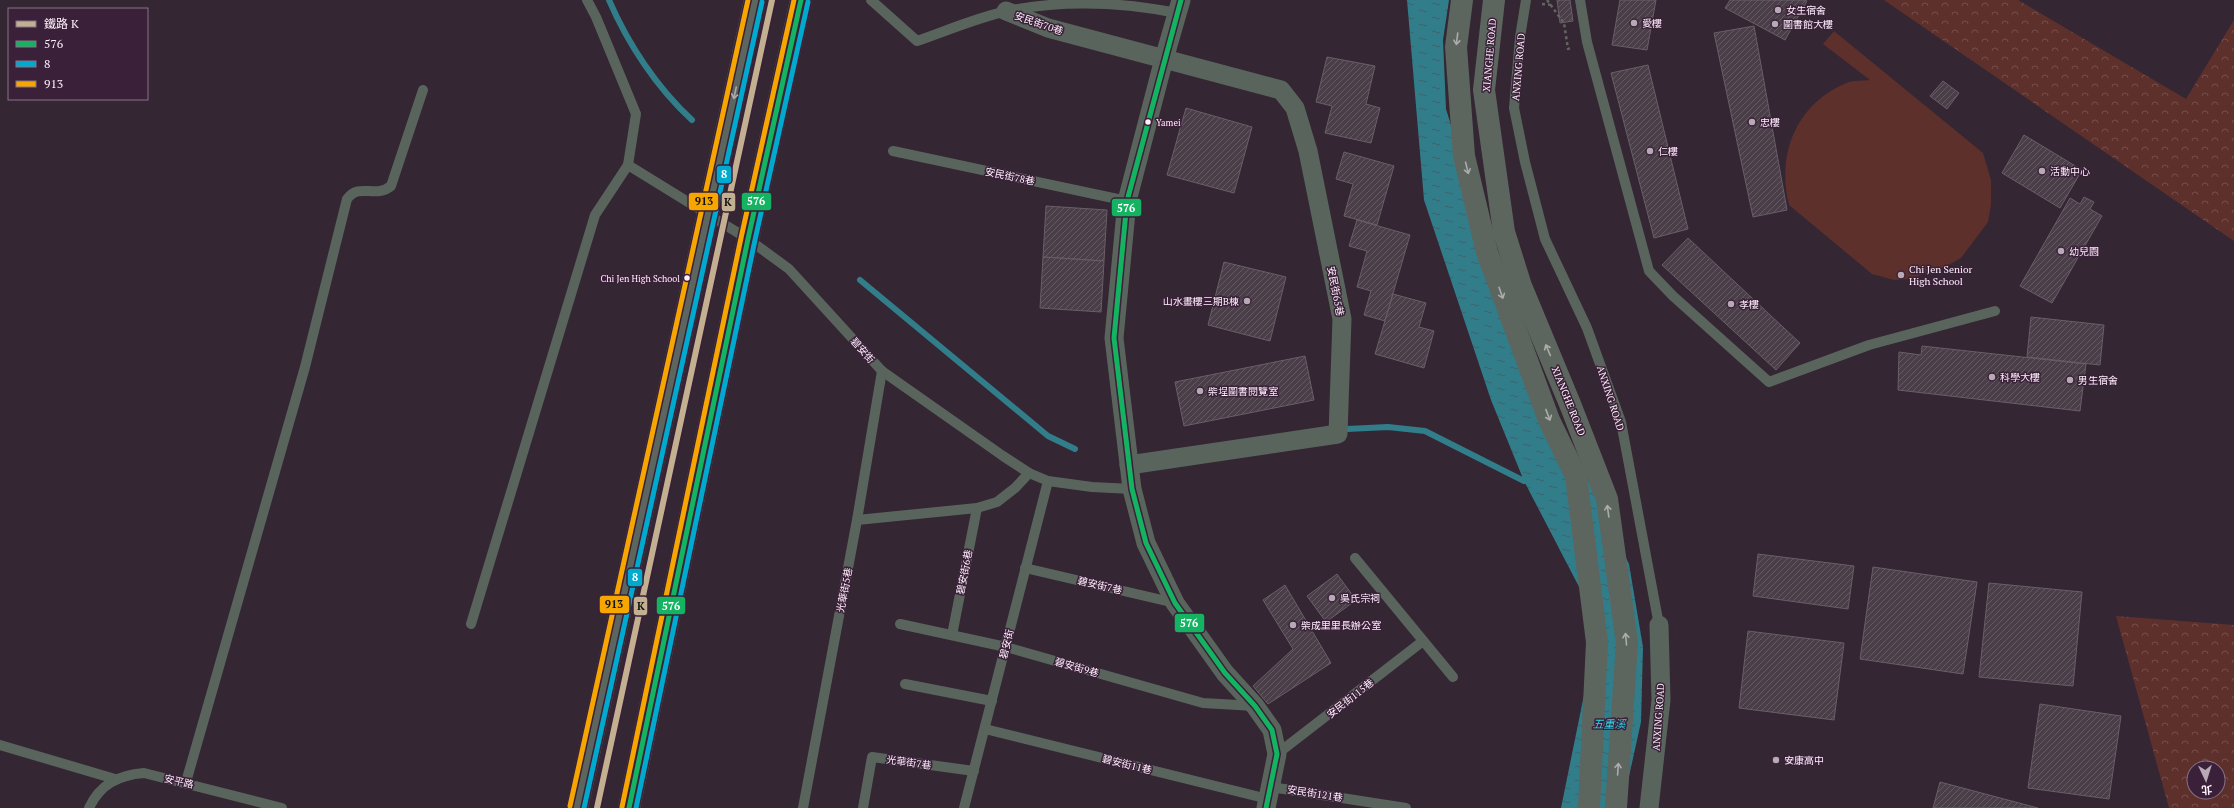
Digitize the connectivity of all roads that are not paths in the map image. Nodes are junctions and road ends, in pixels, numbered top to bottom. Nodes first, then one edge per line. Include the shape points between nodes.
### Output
1 (587, 0) edge
2 (755, 0) edge
3 (801, 0) edge
4 (871, 0) edge
5 (1462, 0) edge
6 (1494, 0) edge
7 (1526, 0) edge
8 (1580, 0) edge
9 (1005, 6) edge
10 (1179, 6) edge
11 (1164, 59) junction
12 (423, 90) dead end
13 (893, 150) dead end
14 (628, 166) junction
15 (1127, 201) junction
16 (708, 216) junction
17 (748, 240) junction
18 (1995, 311) dead end
19 (882, 371) junction
20 (1128, 465) junction
21 (1029, 473) junction
22 (1048, 481) junction
23 (1132, 489) junction
24 (976, 508) junction
25 (857, 520) junction
26 (1355, 558) dead end
27 (1025, 568) junction
28 (1175, 603) junction
29 (471, 624) dead end
30 (900, 624) dead end
31 (1659, 625) joint
32 (952, 635) junction
33 (1423, 641) junction
34 (1006, 647) junction
35 (1453, 677) dead end
36 (905, 684) dead end
37 (992, 701) junction
38 (1255, 706) junction
39 (985, 729) junction
40 (0, 745) edge
41 (1277, 754) junction
42 (974, 770) junction
43 (115, 779) junction
44 (186, 782) junction
45 (1268, 798) edge
46 (89, 808) edge
47 (282, 808) edge
48 (577, 808) edge
49 (629, 808) edge
50 (803, 808) edge
51 (863, 808) edge
52 (964, 808) edge
53 (1406, 808) edge
54 (1589, 808) edge
55 (1616, 808) edge
56 (1649, 808) edge

1 - 14 lane via 636,114
2 -> 16 main road
3 - 17 main road
4 - 9 lane, 安民街70巷 via 917,41
5 -> 54 main road via 1456,47 1464,156 1487,252 1549,420 1576,476 1598,642
55 -> 6 main road, XIANGHE ROAD via 1627,643 1607,499 1521,286 1504,232 1484,90
7 - 31 lane, ANXING ROAD via 1514,108 1525,162 1545,238 1587,328 1621,422
8 - 18 lane via 1587,42 1649,270 1673,296 1769,382 1869,345
9 - 10 lane via 1091,3
9 - 11 street, 安民街70巷 via 1048,28
10 - 11 street
11 - 15 street
11 - 20 street, 安民街65巷 via 1281,90 1295,108 1308,151 1342,319 1338,434
12 - 44 lane via 391,186 380,193 358,191 347,199 305,367
13 - 15 lane, 安民街78巷
14 - 16 lane, 碧安街
14 - 29 lane via 594,215
15 - 20 street via 1114,338
16 - 17 lane, 碧安街
16 - 48 main road
17 - 19 lane, 碧安街 via 789,269
17 - 49 main road
19 - 21 lane, 碧安街
19 - 25 lane, 光華街5巷
20 - 23 street
21 - 22 lane, 碧安街
21 - 24 lane via 997,502
22 - 23 lane, 碧安街
22 - 27 lane, 碧安街
23 - 28 street via 1146,543
24 - 25 lane
24 - 32 lane, 碧安街6巷
25 - 50 lane, 光華街5巷
26 - 33 lane
27 - 28 lane, 碧安街7巷
27 - 34 lane, 碧安街
28 - 38 street via 1226,673
30 - 32 lane, 碧安街9巷
31 - 56 street, ANXING ROAD via 1661,700
32 - 34 lane, 碧安街9巷
33 - 35 lane
33 - 41 lane, 安民街115巷
34 - 37 lane, 碧安街
34 - 38 lane, 碧安街9巷 via 1203,702
36 - 37 lane
37 - 39 lane, 碧安街
38 - 41 street via 1272,730
39 - 42 lane, 碧安街
39 - 45 lane, 碧安街11巷
40 - 43 lane
41 - 45 street
42 - 51 lane, 光華街7巷 via 872,757
42 - 52 lane, 碧安街
43 - 44 lane, 安平路 via 128,774 144,773
43 - 46 lane, 安平路 via 103,788
44 - 47 lane, 安平路
45 - 53 lane, 安民街121巷

